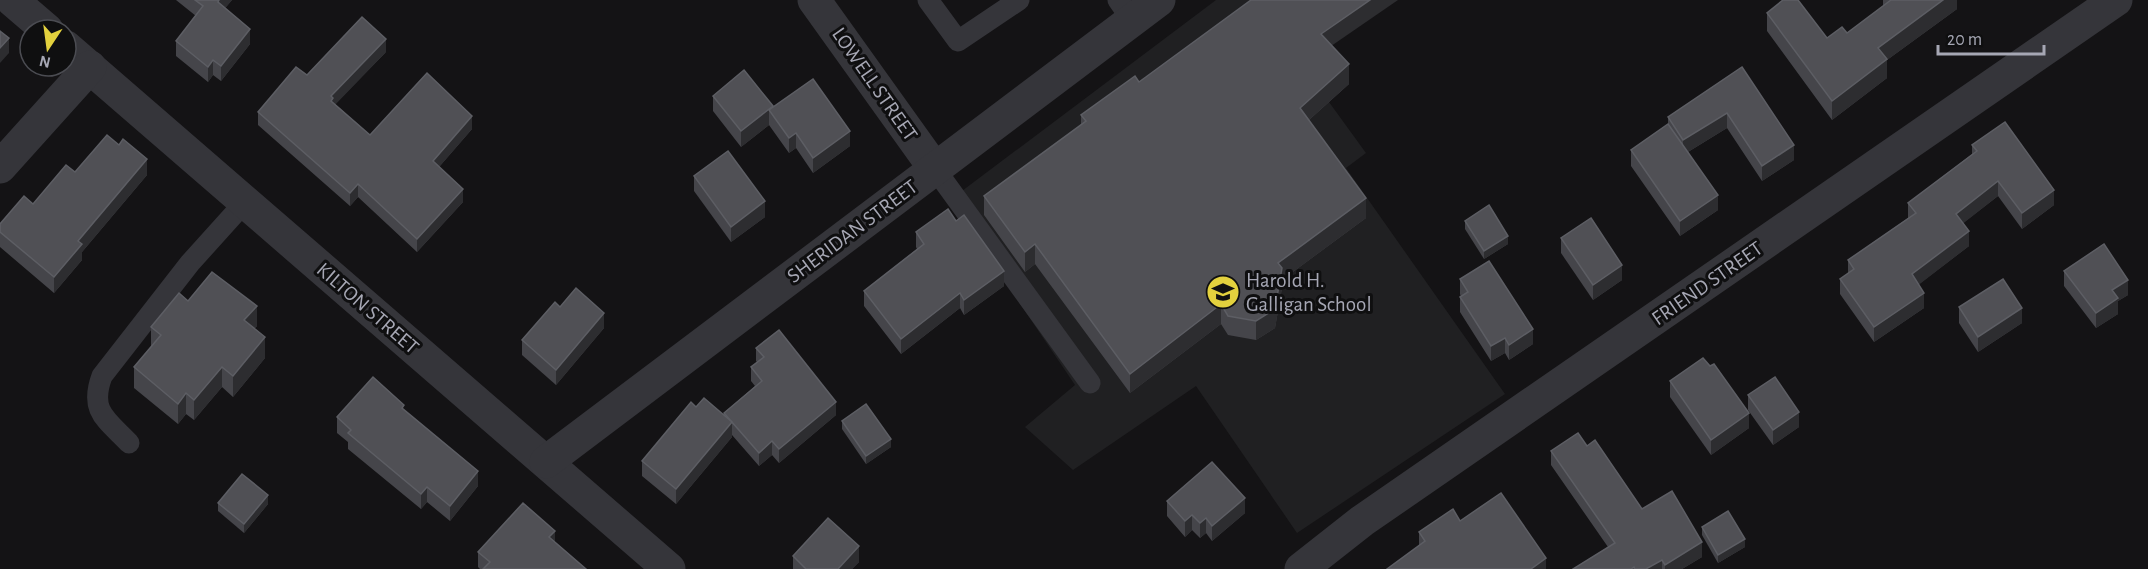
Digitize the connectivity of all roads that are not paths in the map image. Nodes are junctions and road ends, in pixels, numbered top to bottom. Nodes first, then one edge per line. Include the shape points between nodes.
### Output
1 (12, 0) edge
2 (814, 0) edge
3 (928, 0) edge
4 (1019, 0) edge
5 (1159, 0) edge
6 (2116, 0) edge
7 (1125, 10) edge
8 (33, 18) edge
9 (78, 57) edge
10 (63, 78) edge
11 (0, 167) edge
12 (935, 169) junction
13 (245, 202) junction
14 (1090, 383) dead end
15 (129, 442) dead end
16 (546, 462) junction
17 (669, 569) edge
18 (1301, 569) edge

1 - 8 street
2 - 12 street, LOWELL STREET
3 - 4 lane via 958,41
5 - 7 street, SHERIDAN STREET
6 - 18 street, FRIEND STREET via 1381,507
7 - 12 street, SHERIDAN STREET
9 - 13 street, KILTON STREET
10 - 11 street
12 - 14 lane
12 - 16 street, SHERIDAN STREET
13 - 15 lane via 190,263 102,376 96,393 98,409
13 - 16 street, KILTON STREET
16 - 17 street, KILTON STREET

